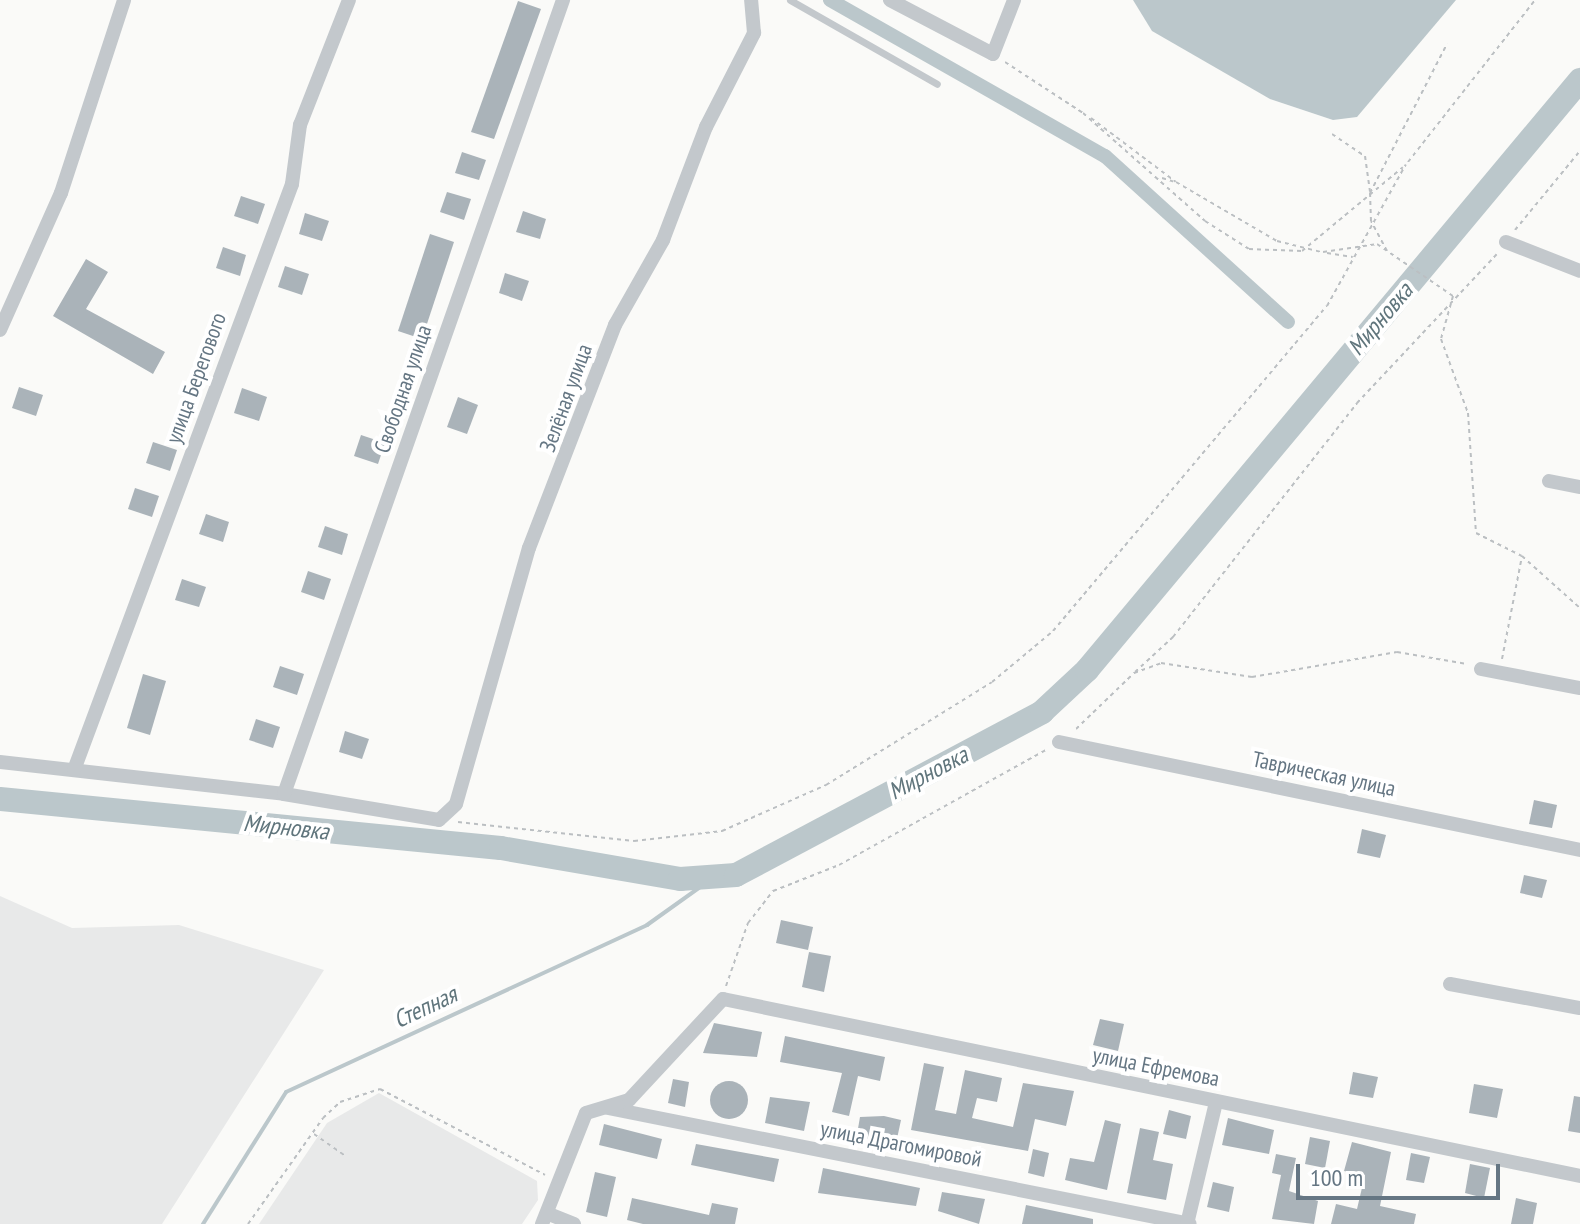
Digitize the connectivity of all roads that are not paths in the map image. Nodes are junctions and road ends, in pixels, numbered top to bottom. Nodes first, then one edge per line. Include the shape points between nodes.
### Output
1 (124, 0) edge
2 (349, 0) edge
3 (563, 0) edge
4 (790, 0) edge
5 (890, 0) edge
6 (1014, 0) edge
7 (755, 1) edge
8 (937, 84) dead end
9 (1506, 242) road end
10 (1580, 271) edge
11 (0, 330) edge
12 (1549, 481) dead end
13 (1580, 487) edge
14 (1481, 669) dead end
15 (1580, 688) edge
16 (1059, 742) dead end
17 (0, 762) edge
18 (74, 770) junction
19 (284, 794) junction
20 (1580, 850) edge
21 (1450, 984) dead end
22 (1580, 1008) edge
23 (1216, 1102) junction
24 (604, 1108) junction
25 (1580, 1176) edge
26 (546, 1219) edge
27 (574, 1224) edge
28 (1188, 1224) edge

1 - 11 street via 61,193
2 - 18 street, улица Берегового via 300,125 292,184
3 - 19 street, Свободная улица
4 - 8 lane
5 - 6 street via 993,54
7 - 19 street, Зелёная улица via 754,33 706,127 663,240 615,325 529,548 456,804 439,820
9 - 10 street
12 - 13 street
14 - 15 street
16 - 20 street, Таврическая улица
17 - 18 street
18 - 19 street
21 - 22 street
23 - 24 street, улица Ефремова via 723,999 629,1100
23 - 25 street, улица Ефремова
23 - 28 street
24 - 26 street via 586,1113
24 - 28 street, улица Драгомировой
26 - 27 street

